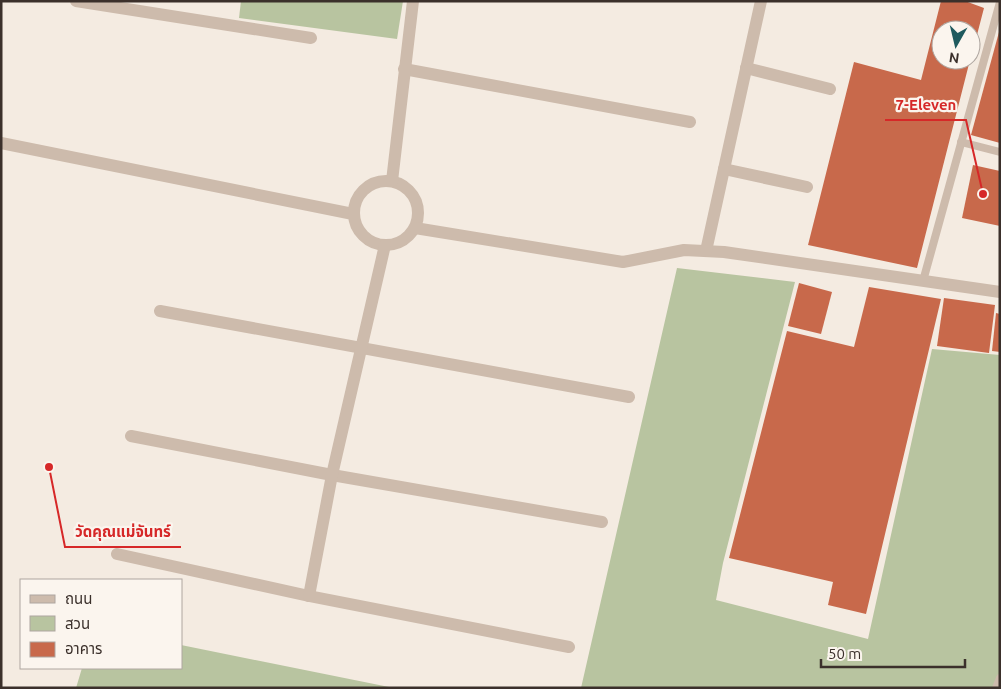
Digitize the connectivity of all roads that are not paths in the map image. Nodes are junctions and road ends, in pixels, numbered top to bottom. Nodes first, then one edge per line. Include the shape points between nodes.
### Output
1 (76, 1) edge
2 (413, 1) edge
3 (761, 1) edge
4 (1000, 2) edge
5 (311, 38) dead end
6 (746, 68) junction
7 (404, 70) junction
8 (830, 89) dead end
9 (690, 122) dead end
10 (962, 142) junction
11 (1, 143) edge
12 (1000, 152) edge
13 (724, 169) junction
14 (392, 181) junction
15 (807, 187) dead end
16 (353, 214) junction
17 (415, 228) junction
18 (384, 246) junction
19 (706, 251) junction
20 (923, 281) junction
21 (1000, 292) edge
22 (160, 311) dead end
23 (362, 348) junction
24 (629, 397) dead end
25 (131, 436) dead end
26 (332, 475) junction
27 (602, 522) dead end
28 (117, 554) dead end
29 (309, 596) junction
30 (569, 647) dead end
31 (1000, 678) edge
32 (996, 688) edge

1 - 5 street
2 - 7 street
3 - 6 street
4 - 10 lane
6 - 8 street
6 - 13 street
7 - 9 street
7 - 14 street
10 - 12 lane
10 - 20 lane
11 - 16 street
13 - 15 street
13 - 19 street
14 - 16 street via 382,180 364,188
14 - 17 street via 410,190 415,199 418,208
16 - 18 street via 359,232 375,244
17 - 18 street via 402,241
17 - 19 street via 623,262 684,250
18 - 23 street
19 - 20 street
20 - 21 street
22 - 23 street
23 - 24 street
23 - 26 street
25 - 26 street
26 - 27 street
26 - 29 street
28 - 29 street
29 - 30 street
31 - 32 lane

